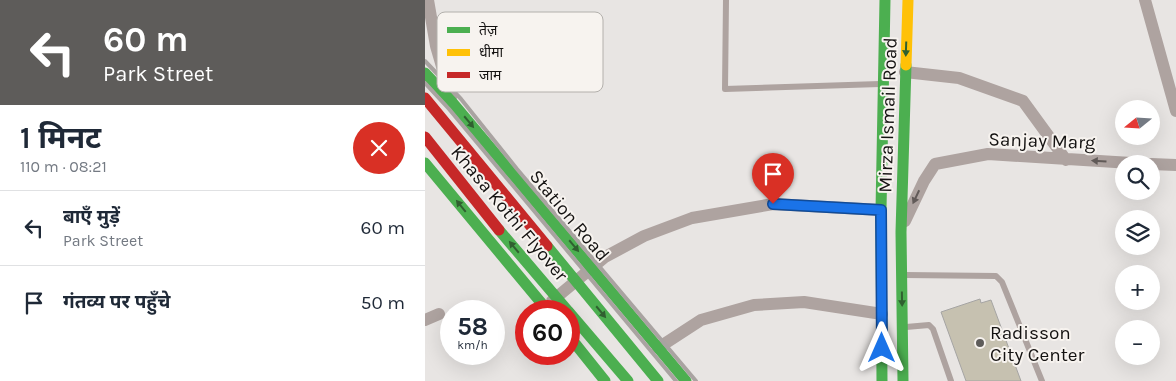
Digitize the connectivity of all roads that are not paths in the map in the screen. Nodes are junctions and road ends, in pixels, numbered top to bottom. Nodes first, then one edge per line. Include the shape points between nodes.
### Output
1 (428, 0) edge
2 (726, 0) edge
3 (885, 0) edge
4 (908, 0) edge
5 (1145, 0) edge
6 (437, 50) edge
7 (905, 72) junction
8 (425, 73) edge
9 (883, 84) junction
10 (437, 86) edge
11 (443, 92) edge
12 (449, 92) edge
13 (425, 98) edge
14 (452, 102) junction
15 (1176, 111) edge
16 (425, 137) edge
17 (1066, 160) junction
18 (1115, 162) edge
19 (425, 163) edge
20 (1160, 164) edge
21 (1176, 165) edge
22 (881, 210) junction
23 (901, 232) junction
24 (592, 268) junction
25 (901, 275) junction
26 (539, 300) edge
27 (557, 300) edge
28 (560, 300) edge
29 (439, 314) dead end
30 (882, 314) junction
31 (425, 320) edge
32 (580, 324) edge
33 (902, 328) junction
34 (659, 348) junction
35 (580, 350) edge
36 (604, 381) edge
37 (628, 381) edge
38 (658, 381) edge
39 (686, 381) edge
40 (882, 381) edge
41 (903, 381) edge
42 (951, 381) edge
43 (1042, 381) edge

1 - 6 street
2 - 9 lane via 725,89
3 - 9 main road, Mirza Ismail Road
4 -> 7 main road, Mirza Ismail Road
5 - 15 street
7 - 17 street via 959,78 1023,101
7 - 23 main road, Mirza Ismail Road
8 - 10 main road, Station Road
9 - 22 main road, Mirza Ismail Road
11 - 14 main road, Station Road
12 - 14 street
13 -> 38 main road, Khasa Kothi Flyover, bridge
14 -> 24 main road, Station Road
28 -> 16 main road, Khasa Kothi Flyover, bridge
18 -> 17 street, Sanjay Marg
17 -> 23 street, Sanjay Marg via 988,154 935,164
26 -> 19 main road
20 - 21 street
22 - 24 street via 773,204 692,218 644,236 605,257
22 - 30 main road, Mirza Ismail Road
23 - 25 main road, Mirza Ismail Road
24 - 27 street
24 - 34 main road, Station Road
25 -> 33 main road, Mirza Ismail Road
25 - 43 lane via 997,276
29 - 31 street
30 - 34 street via 804,302 753,304 701,320
30 - 40 main road, Mirza Ismail Road
32 - 37 main road, Khasa Kothi Flyover
33 - 41 main road, Mirza Ismail Road
33 - 42 lane via 929,325 933,329
34 - 39 main road, Station Road
35 - 36 main road

